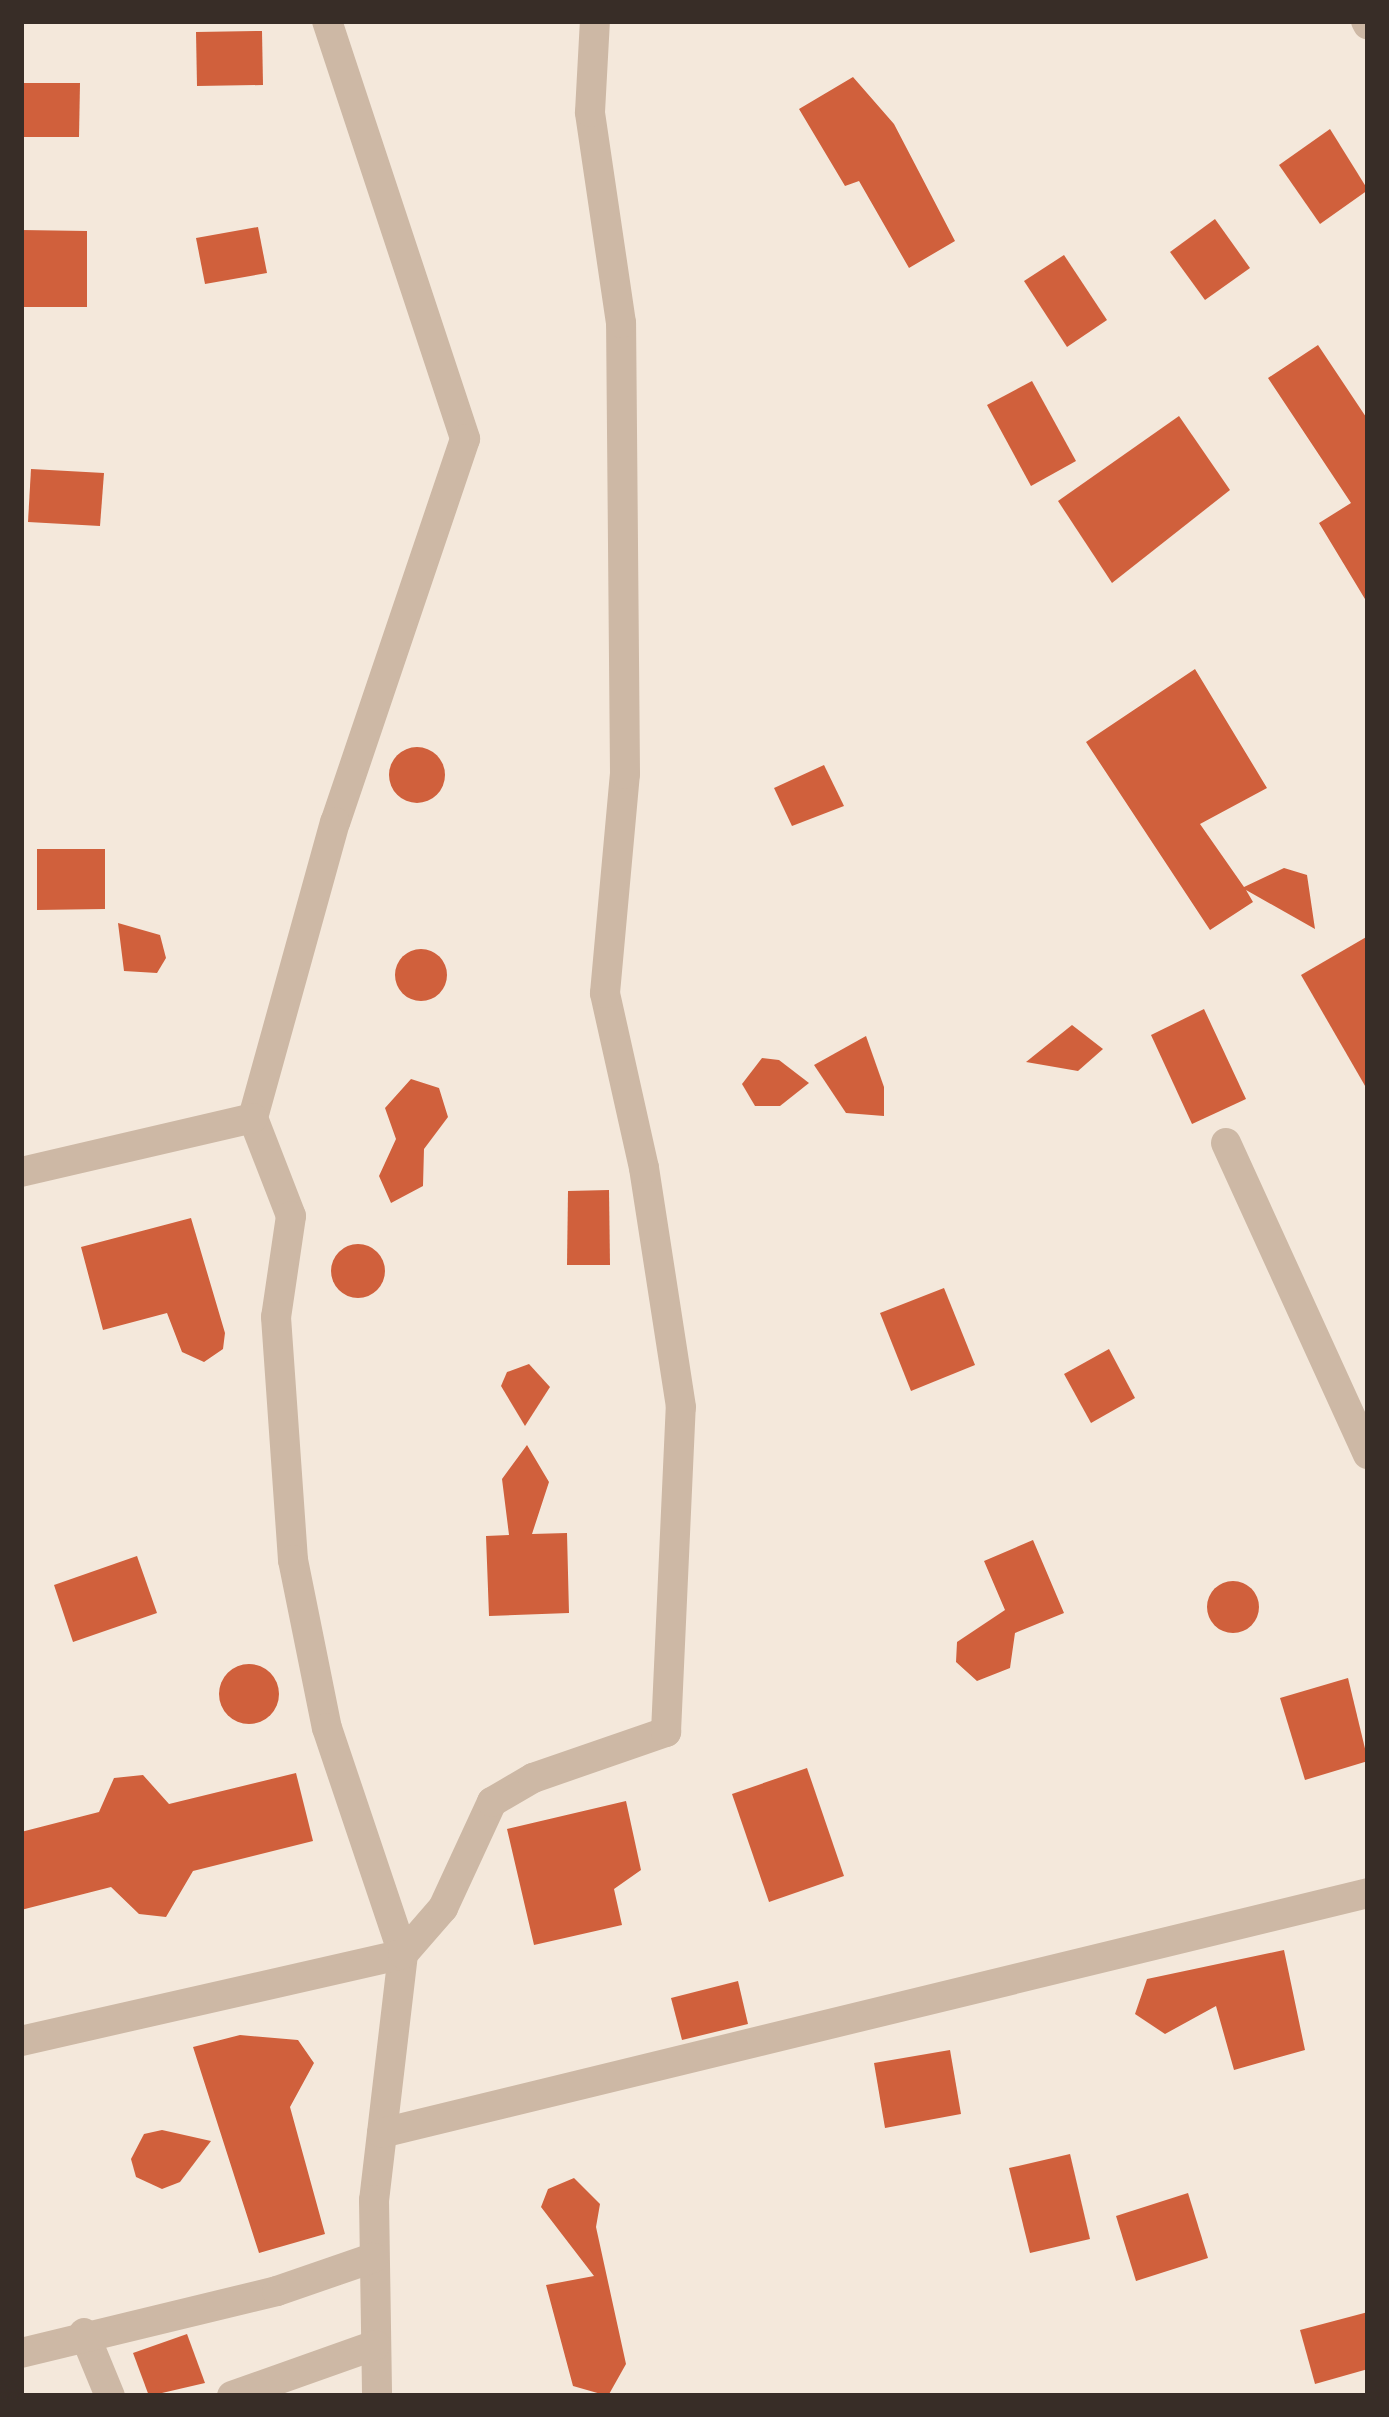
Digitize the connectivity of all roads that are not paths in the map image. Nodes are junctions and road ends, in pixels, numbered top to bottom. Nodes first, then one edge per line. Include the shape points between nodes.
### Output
1 (327, 21) edge
2 (595, 21) edge
3 (253, 1118) junction
4 (1226, 1143) dead end
5 (21, 1172) edge
6 (1368, 1454) edge
7 (1368, 1893) edge
8 (403, 1954) junction
9 (21, 2042) edge
10 (382, 2133) junction
11 (373, 2258) junction
12 (84, 2333) junction
13 (375, 2345) junction
14 (21, 2353) edge
15 (110, 2396) edge
16 (232, 2396) edge
17 (376, 2396) edge

1 - 3 street via 464,439 335,822
2 - 8 street via 590,112 621,323 626,773 605,992 681,1407 666,1732 533,1778 492,1802 442,1909
3 - 5 street
3 - 8 street via 291,1216 276,1317 293,1560 327,1729
4 - 6 street
7 - 10 street
8 - 9 street
8 - 10 street
10 - 11 street
11 - 12 street via 277,2291
11 - 13 street
12 - 14 street
12 - 15 street
13 - 16 street
13 - 17 street

